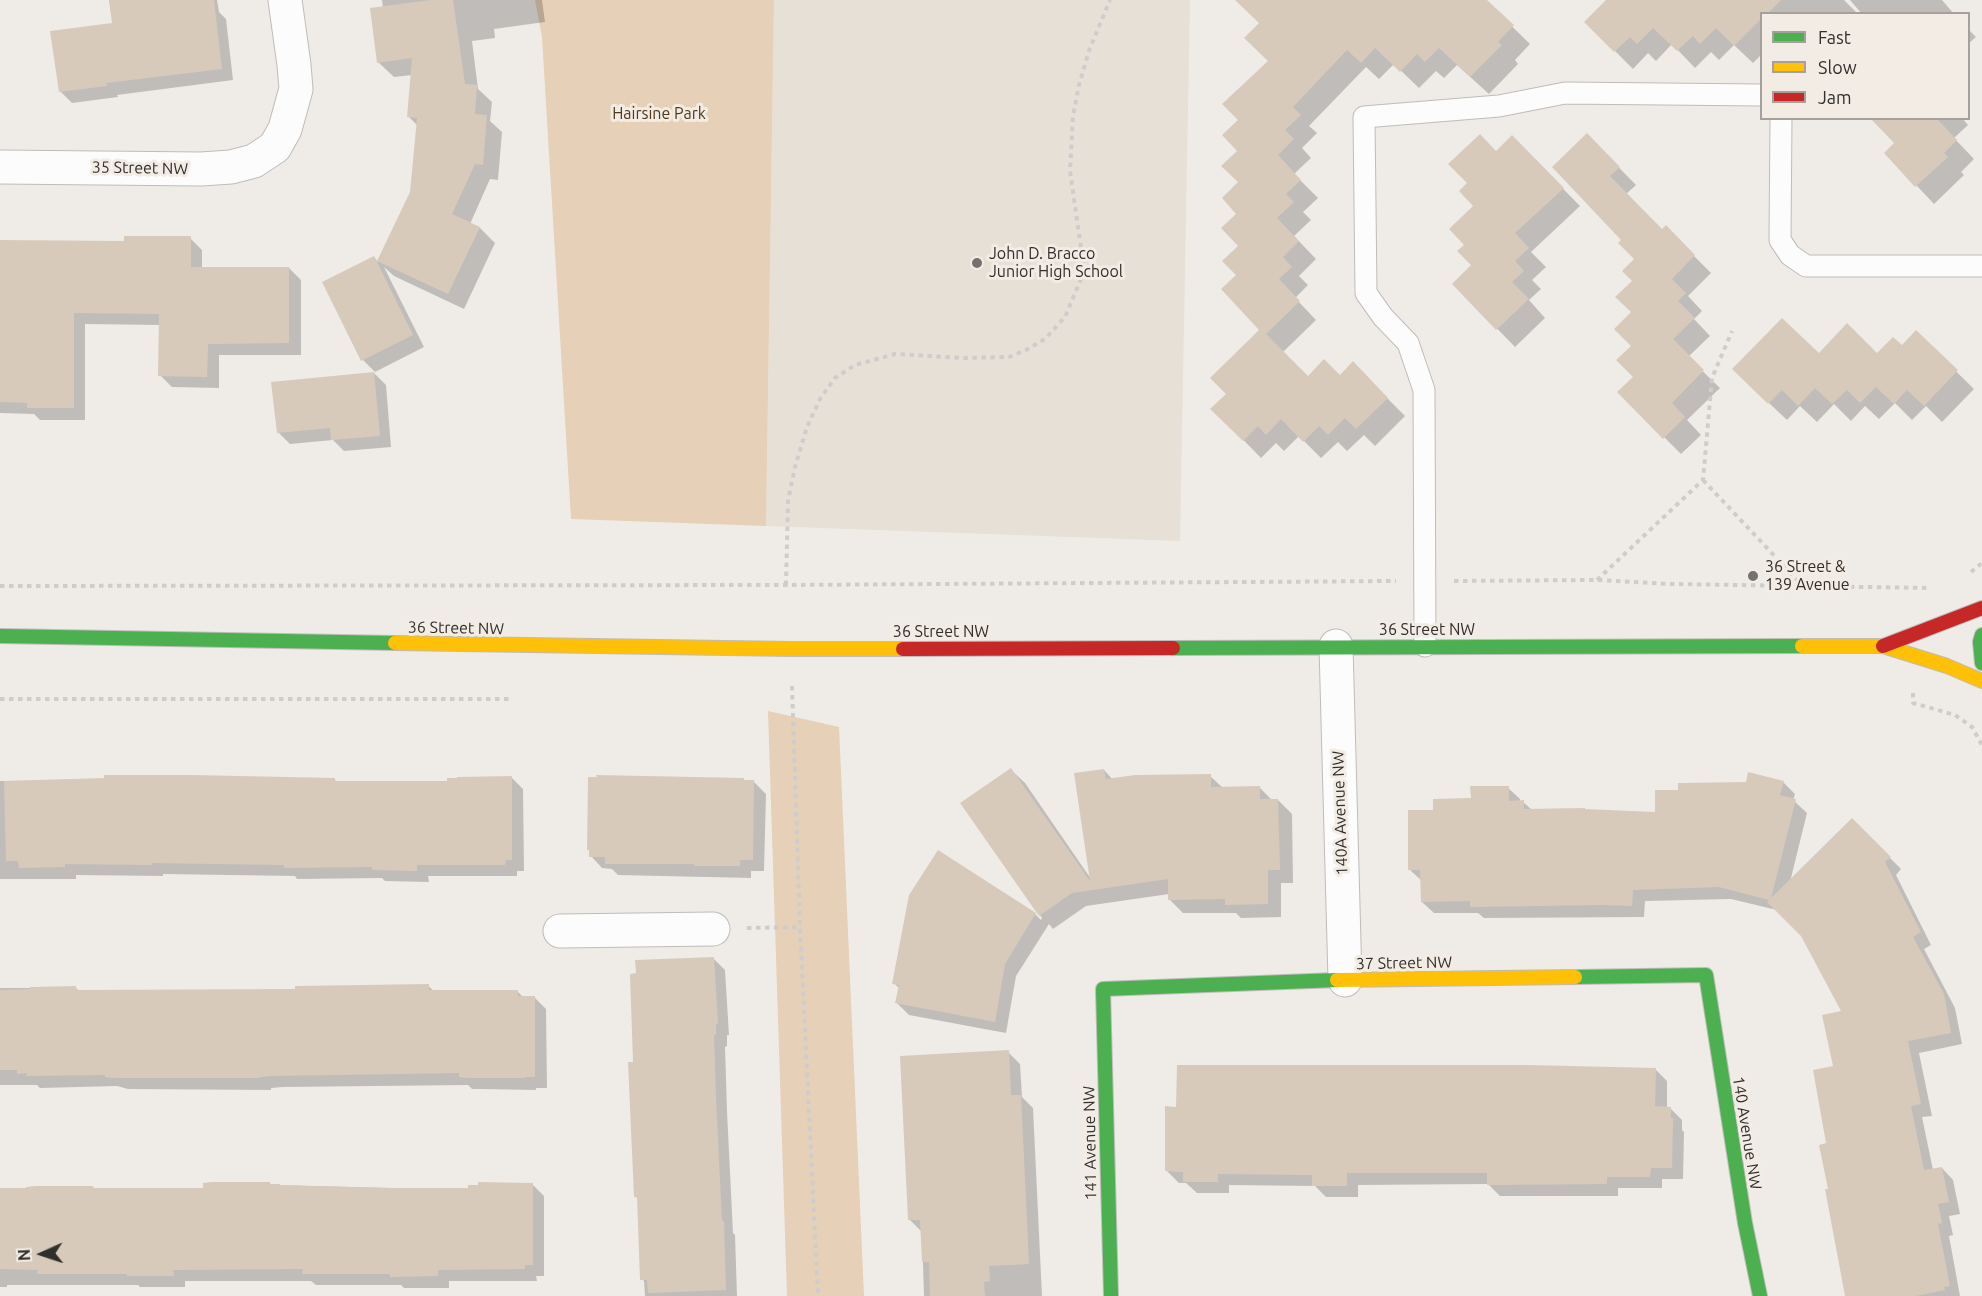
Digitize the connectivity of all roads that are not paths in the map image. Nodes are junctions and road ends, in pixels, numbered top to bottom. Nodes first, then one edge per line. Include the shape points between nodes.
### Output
1 (285, 0) edge
2 (1760, 95) edge
3 (1781, 120) edge
4 (0, 167) edge
5 (1982, 266) edge
6 (1982, 608) edge
7 (0, 636) edge
8 (1982, 636) edge
9 (1336, 646) junction
10 (1425, 646) junction
11 (1883, 646) junction
12 (1982, 663) edge
13 (1982, 681) edge
14 (713, 929) road end
15 (560, 931) dead end
16 (1706, 975) joint
17 (1345, 980) junction
18 (1103, 989) joint
19 (1111, 1296) edge
20 (1760, 1296) edge

1 - 4 street, 35 Street NW via 296,89 285,129 274,147 254,161 201,169
2 - 10 lane via 1565,93 1499,106 1364,117 1366,293 1407,343 1424,390
3 - 5 lane via 1780,240 1790,255 1806,266
6 - 11 street, 36 Street NW
7 - 9 street, 36 Street NW via 780,649
8 - 12 street
9 - 10 street, 36 Street NW
9 - 17 street, 140A Avenue NW
10 - 11 street, 36 Street NW
11 - 13 street, 36 Street NW
14 - 15 street
16 - 17 street, 37 Street NW
16 - 20 street, 140 Avenue NW via 1744,1223
17 - 18 street, 37 Street NW
18 - 19 street, 141 Avenue NW

